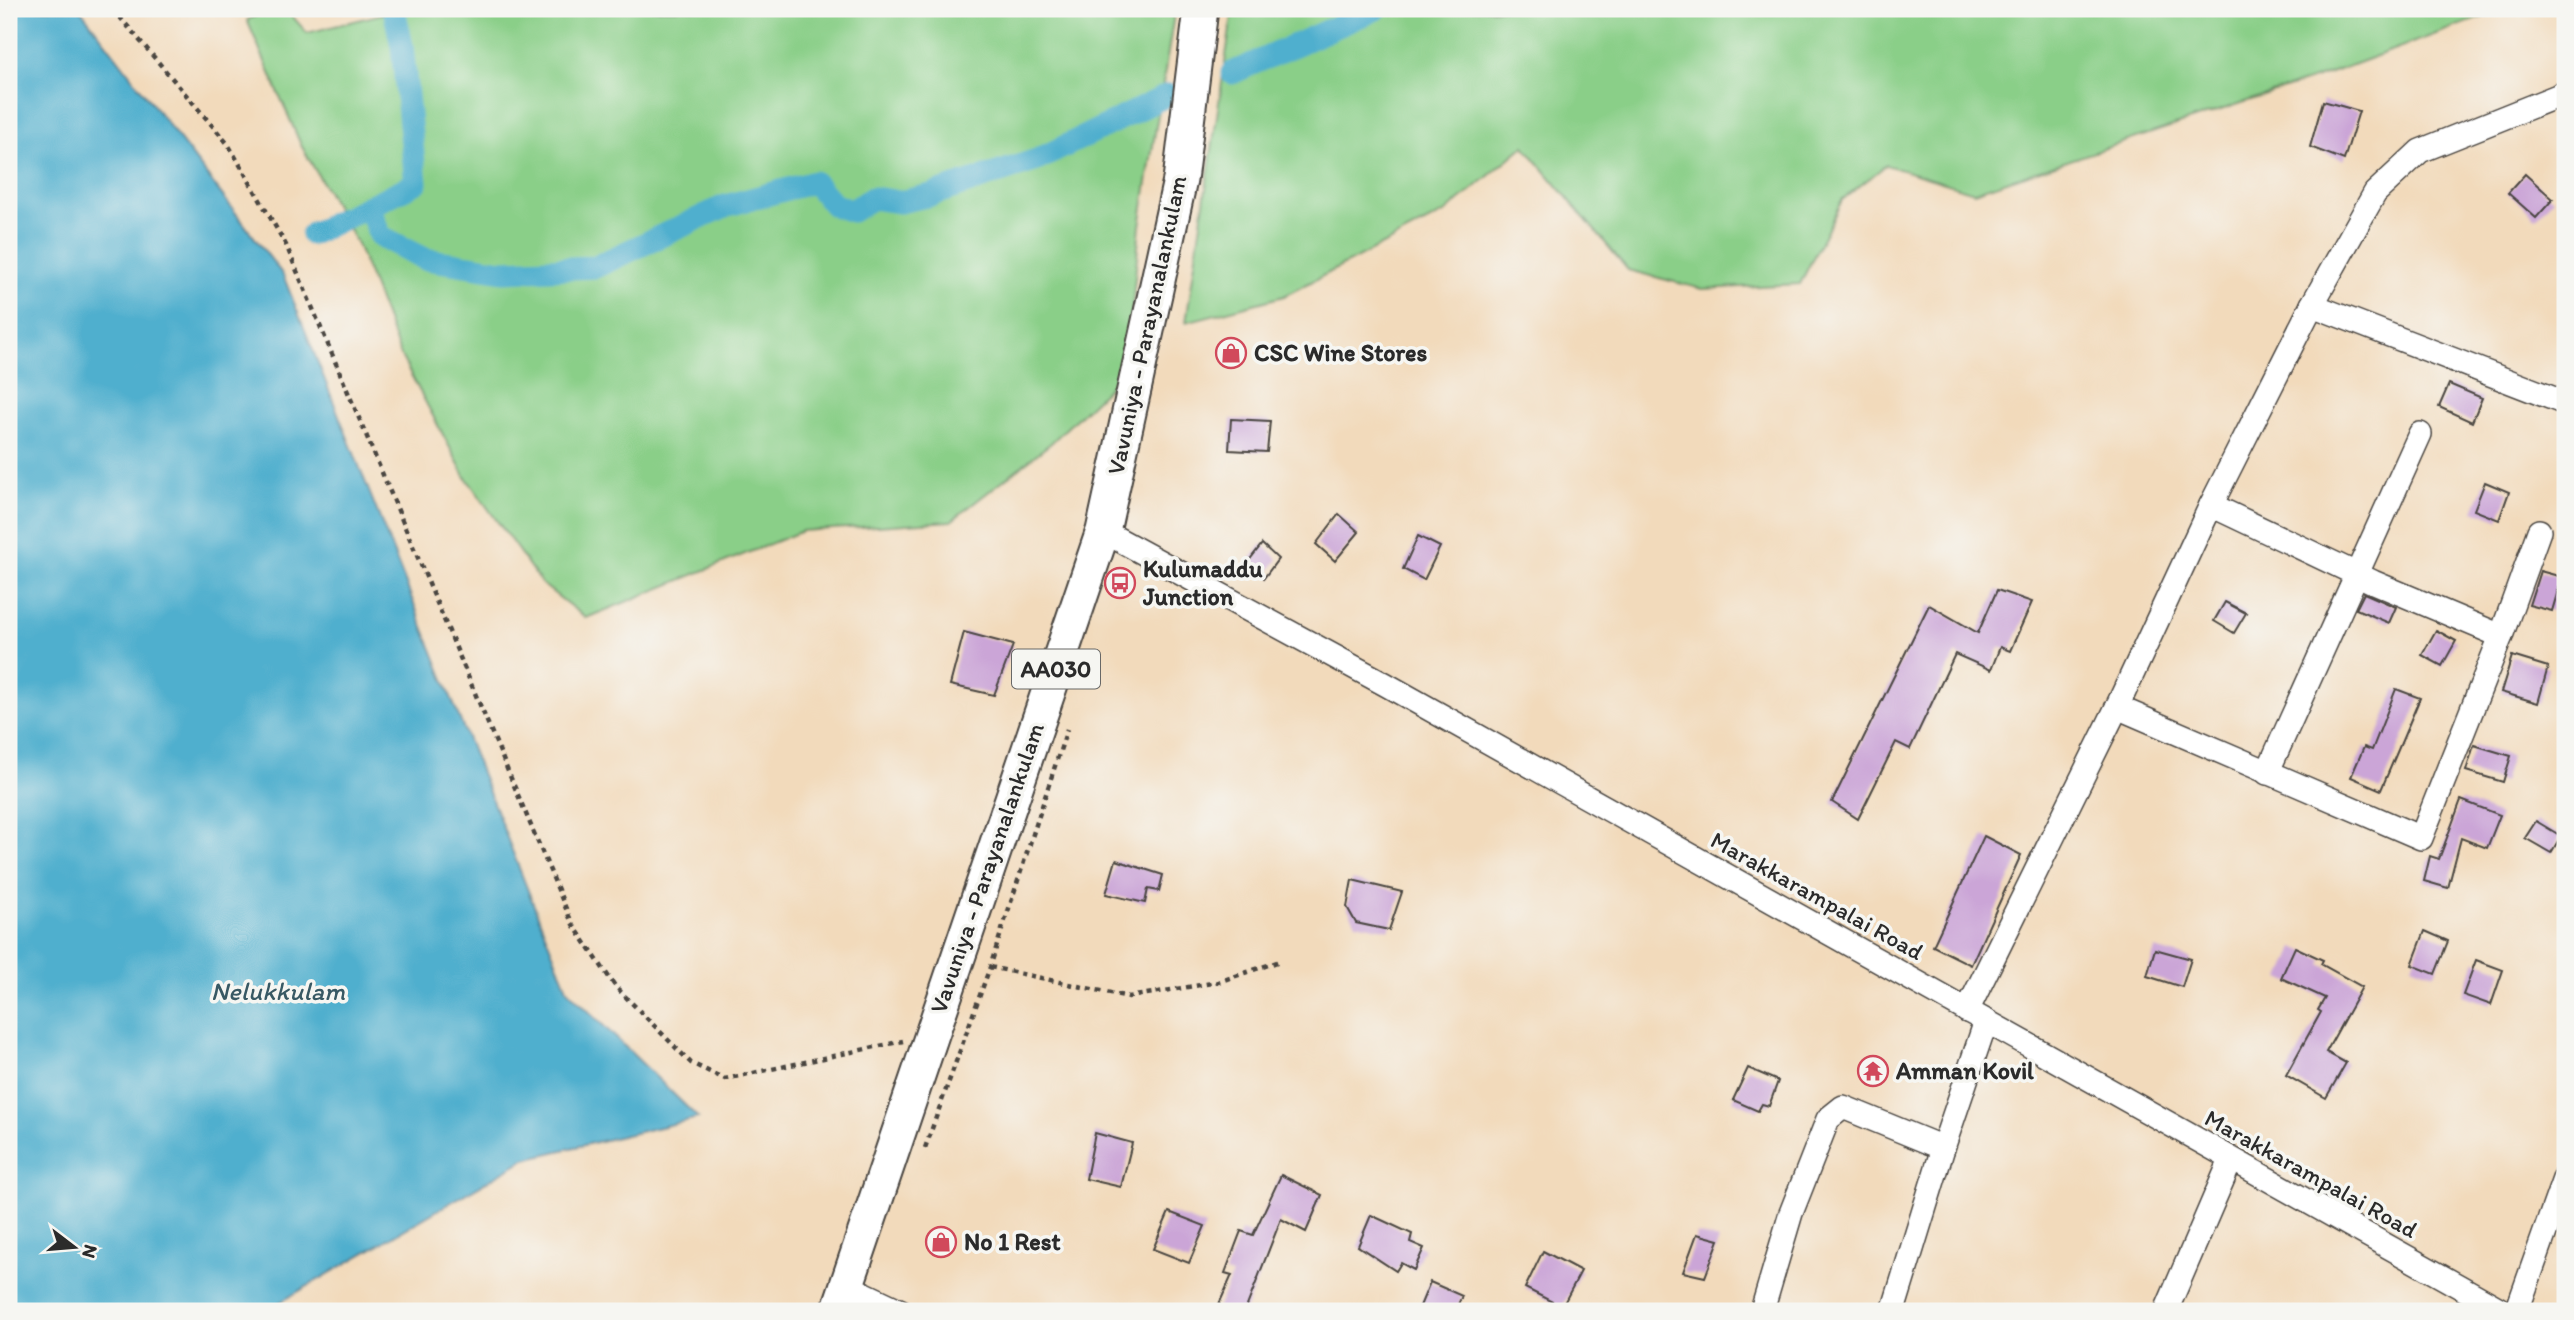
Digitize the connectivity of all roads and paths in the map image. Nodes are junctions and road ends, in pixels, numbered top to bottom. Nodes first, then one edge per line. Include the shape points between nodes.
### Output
1 (113, 9) edge
2 (1200, 9) edge
3 (2565, 93) edge
4 (2312, 304) junction
5 (2565, 403) edge
6 (2420, 435) dead end
7 (2211, 505) junction
8 (1103, 531) junction
9 (2539, 531) dead end
10 (2357, 575) junction
11 (2501, 636) junction
12 (2117, 707) junction
13 (1071, 716) dead end
14 (2267, 773) junction
15 (1280, 961) dead end
16 (990, 967) junction
17 (1977, 1016) junction
18 (930, 1035) junction
19 (1943, 1148) junction
20 (921, 1158) dead end
21 (2231, 1160) junction
22 (2565, 1176) edge
23 (842, 1298) edge
24 (901, 1311) edge
25 (1762, 1311) edge
26 (1893, 1311) edge
27 (2166, 1311) edge
28 (2503, 1311) edge
29 (2517, 1311) edge

1 - 18 path via 228,144 286,245 572,923 615,986 691,1063 725,1079
2 - 8 highway, Vavuniya - Parayanalankulam / AA030 via 1180,180
3 - 4 street via 2420,150 2375,193
4 - 5 street
4 - 7 street
6 - 10 street
7 - 10 street
7 - 12 street
8 - 17 street, Marakkarampalai Road
8 - 18 highway, Vavuniya - Parayanalankulam / AA030
9 - 11 street
10 - 11 street
10 - 14 street
11 - 14 street via 2420,838
12 - 14 street
12 - 17 street
13 - 16 path
15 - 16 path via 1218,982 1129,997
16 - 20 path
17 - 19 street
17 - 21 street, Marakkarampalai Road
18 - 23 highway, Vavuniya - Parayanalankulam / AA030
19 - 25 street via 1843,1107 1828,1119 1791,1213
19 - 26 street
21 - 27 street
21 - 28 street, Marakkarampalai Road
22 - 29 street
23 - 24 street

